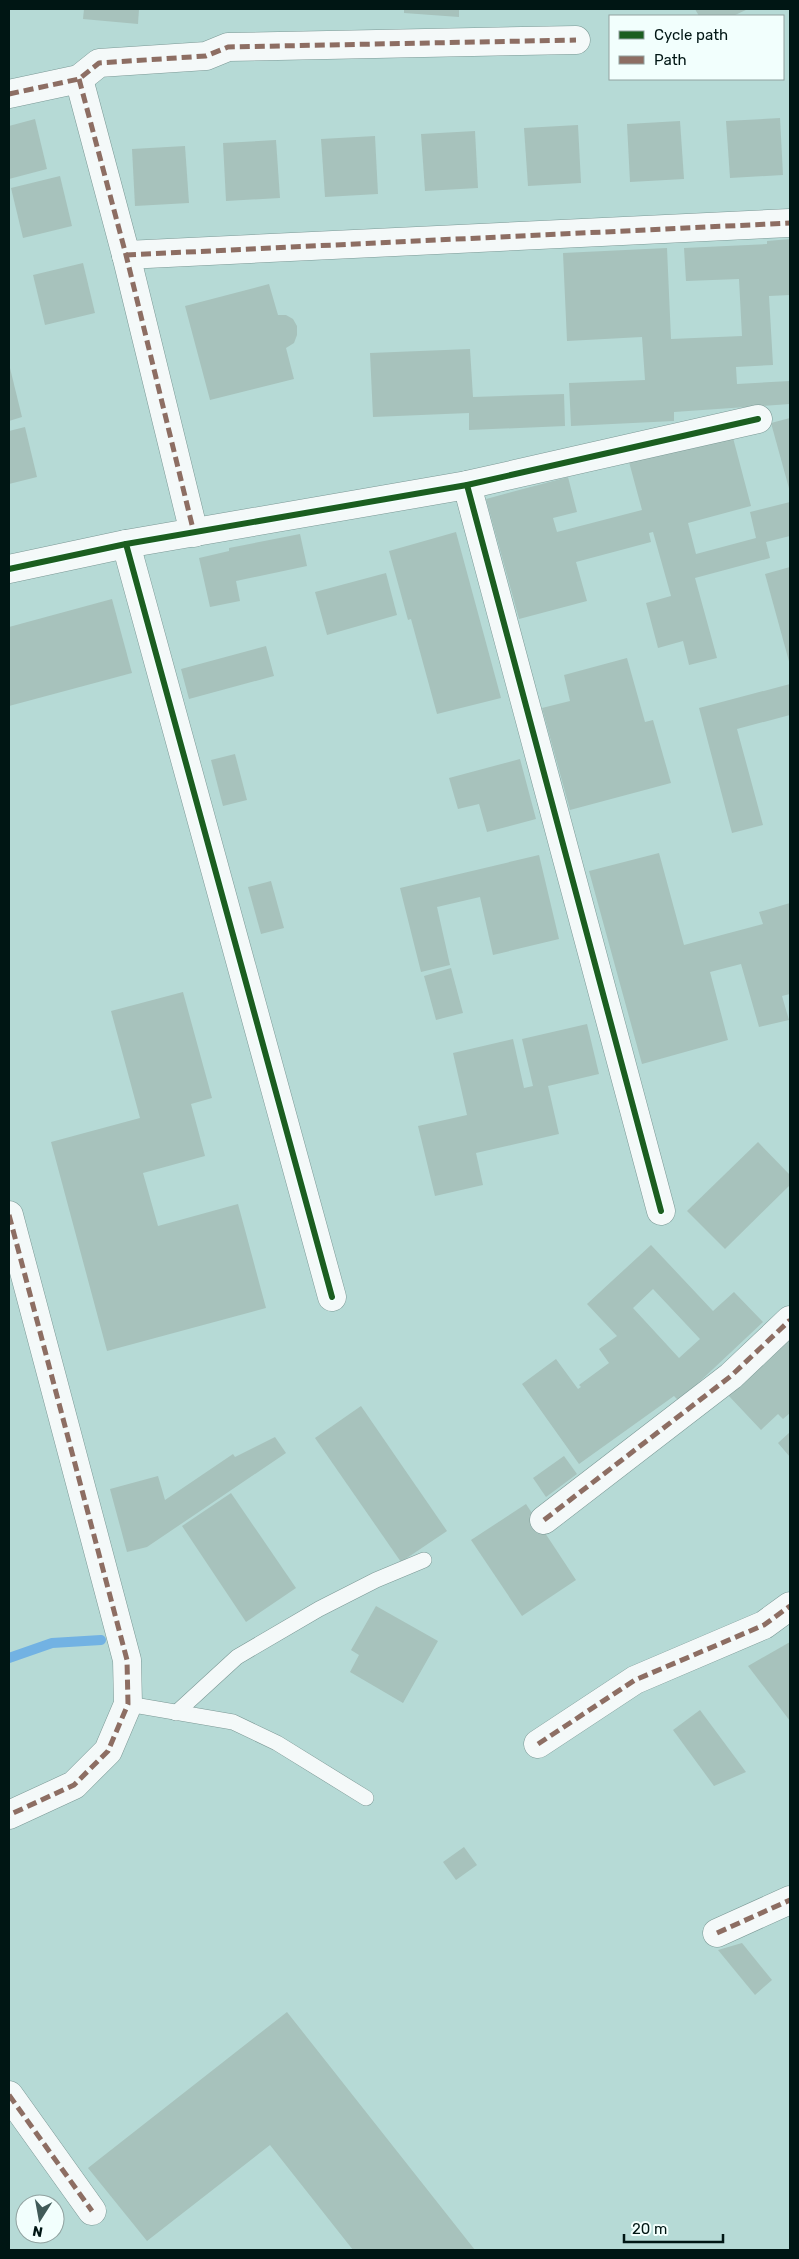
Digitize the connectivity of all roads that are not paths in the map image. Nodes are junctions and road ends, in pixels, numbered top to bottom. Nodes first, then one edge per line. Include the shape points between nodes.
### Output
1 (576, 40) dead end
2 (79, 79) junction
3 (9, 94) edge
4 (790, 224) edge
5 (126, 255) junction
6 (758, 419) dead end
7 (467, 485) junction
8 (194, 533) junction
9 (126, 544) junction
10 (9, 569) edge
11 (661, 1211) dead end
12 (9, 1215) edge
13 (332, 1297) dead end
14 (790, 1320) edge
15 (544, 1520) dead end
16 (424, 1560) dead end
17 (790, 1606) edge
18 (128, 1704) junction
19 (176, 1713) junction
20 (538, 1744) dead end
21 (366, 1798) dead end
22 (9, 1815) edge
23 (790, 1900) edge
24 (717, 1933) dead end
25 (9, 2095) edge
26 (92, 2211) dead end

1 - 2 street via 228,47 206,56 99,63
2 - 3 street
2 - 5 street
4 - 5 street
5 - 8 street
6 - 7 street
7 - 8 street
7 - 11 street
8 - 9 street
9 - 10 street
9 - 13 street
12 - 18 street via 127,1660
14 - 15 street via 732,1376
16 - 19 lane via 376,1580 237,1657
17 - 20 street via 764,1625 635,1680
18 - 19 lane
18 - 22 street via 108,1751 74,1785
19 - 21 lane via 233,1722 277,1743
23 - 24 street
25 - 26 street

